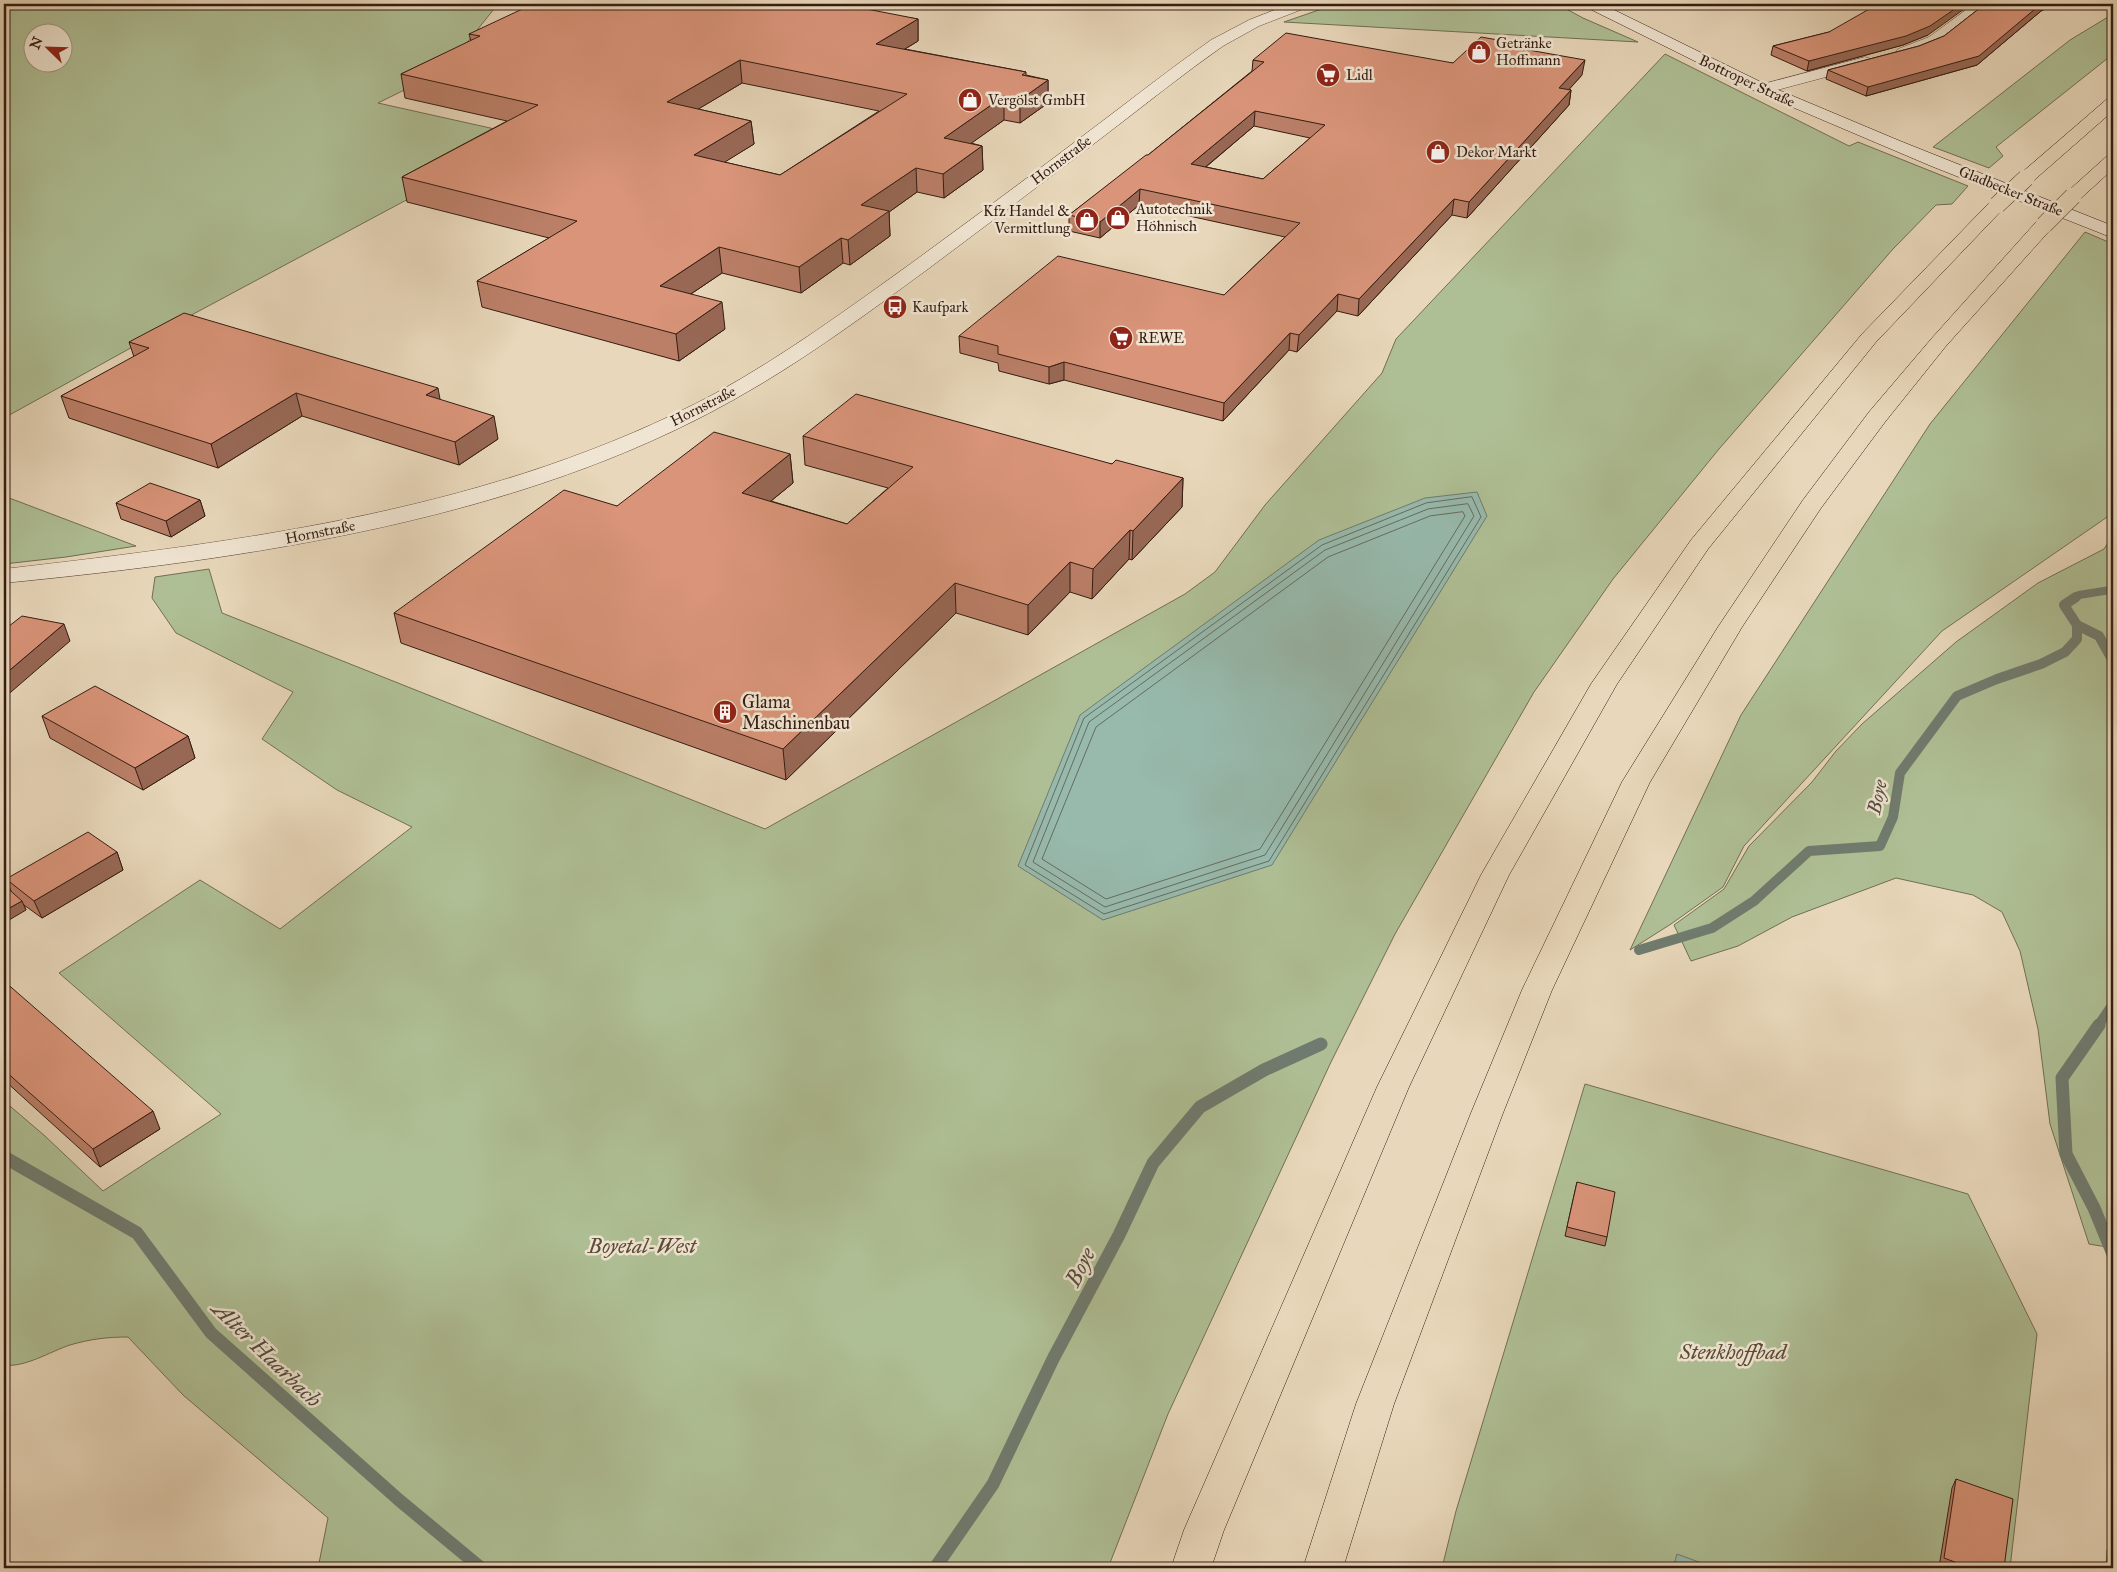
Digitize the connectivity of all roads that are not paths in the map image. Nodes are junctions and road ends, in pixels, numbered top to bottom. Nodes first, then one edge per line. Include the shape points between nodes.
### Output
1 (1302, 4) edge
2 (1591, 4) edge
3 (1983, 4) edge
4 (1762, 89) junction
5 (2113, 103) edge
6 (1908, 151) joint
7 (2113, 160) edge
8 (2113, 232) edge
9 (4, 576) edge
10 (1191, 1568) edge
11 (1323, 1568) edge

1 - 9 street, Hornstraße via 1258,21 1217,43 829,332 745,384 659,429 507,487 350,527 176,555
2 - 4 street, Bottroper Straße
3 - 4 street via 1935,40
4 - 6 street, Bottroper Straße
5 - 10 highway, bridge via 1997,205 1869,338 1706,538 1604,684 1495,875 1393,1087 1204,1530
6 - 8 street, Gladbecker Straße
7 - 11 highway, bridge via 2044,225 1877,417 1810,505 1730,627 1636,782 1537,990 1487,1113 1375,1404

